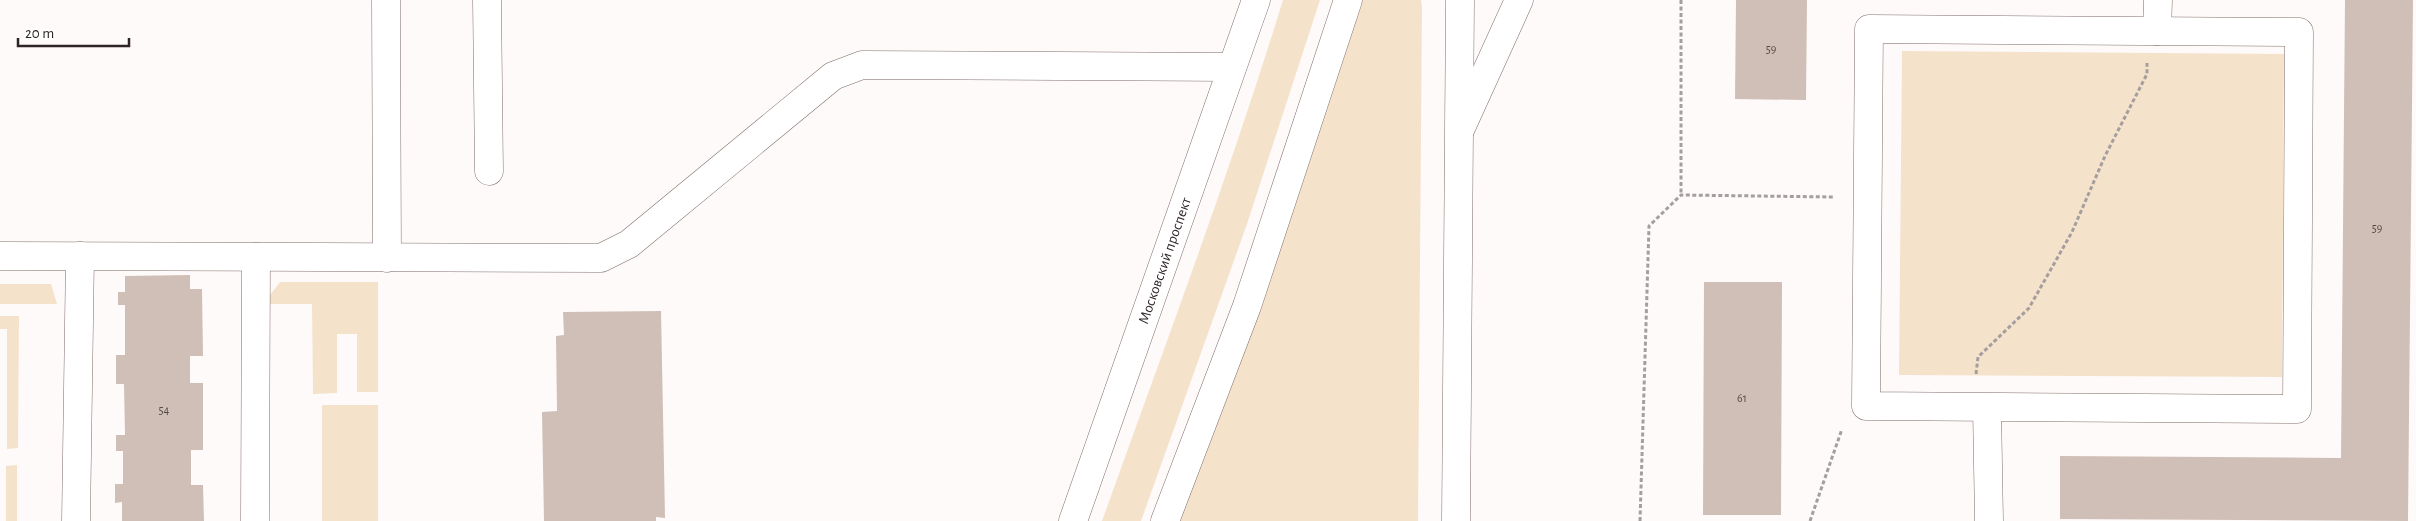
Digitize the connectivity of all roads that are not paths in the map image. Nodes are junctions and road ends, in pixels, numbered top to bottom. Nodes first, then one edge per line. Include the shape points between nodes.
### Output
1 (386, 0) edge
2 (488, 0) edge
3 (1256, 0) edge
4 (1348, 0) edge
5 (1460, 0) edge
6 (1519, 0) edge
7 (2158, 0) edge
8 (2152, 32) junction
9 (1232, 67) junction
10 (1460, 130) junction
11 (489, 170) dead end
12 (0, 256) edge
13 (80, 256) junction
14 (256, 257) junction
15 (387, 258) junction
16 (1979, 407) junction
17 (76, 521) edge
18 (255, 521) edge
19 (1073, 521) edge
20 (1165, 521) edge
21 (1456, 521) edge
22 (1989, 521) edge

1 - 15 main road
2 - 11 main road
3 - 9 main road, Московский проспект
4 - 20 main road via 1247,306
5 - 10 main road
6 - 10 main road
7 - 8 main road
8 - 16 main road via 1869,29 1866,406
8 - 16 main road via 2299,32 2297,409
9 - 15 main road via 862,65 833,76 629,244 602,258
9 - 19 main road, Московский проспект
10 - 21 main road
12 - 13 main road
13 - 14 main road
13 - 17 main road
14 - 15 main road
14 - 18 main road
16 - 22 main road

